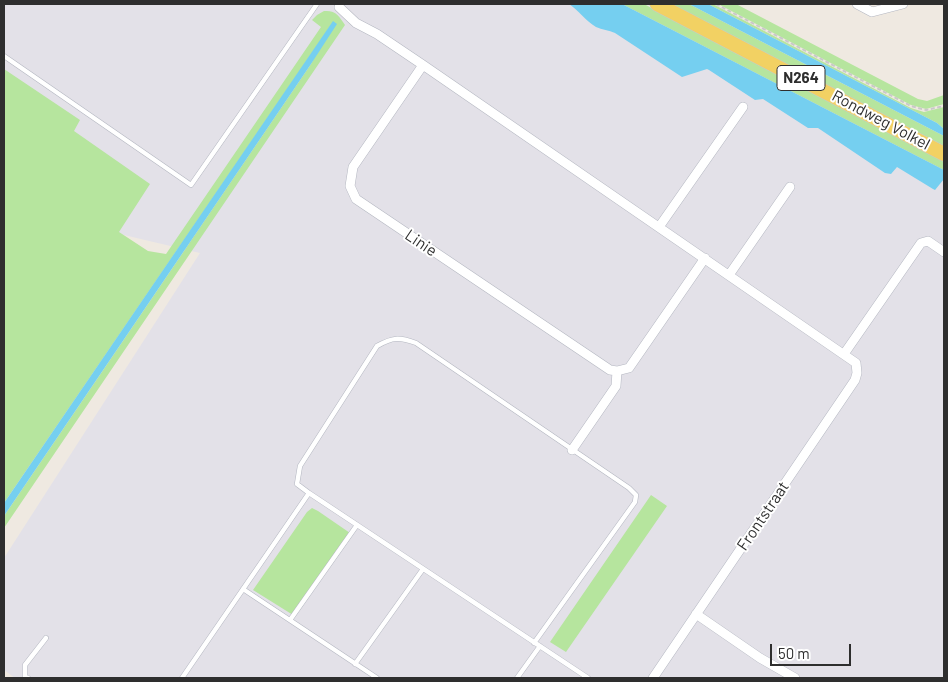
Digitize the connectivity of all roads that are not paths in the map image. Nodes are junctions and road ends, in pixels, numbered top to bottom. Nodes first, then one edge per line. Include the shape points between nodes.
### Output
1 (317, 4) edge
2 (658, 4) edge
3 (857, 4) edge
4 (904, 4) edge
5 (336, 6) edge
6 (4, 56) edge
7 (423, 65) junction
8 (743, 107) dead end
9 (944, 154) edge
10 (790, 187) dead end
11 (660, 227) junction
12 (944, 252) edge
13 (705, 258) junction
14 (729, 275) junction
15 (844, 354) junction
16 (617, 371) junction
17 (572, 450) junction
18 (309, 493) junction
19 (357, 525) junction
20 (423, 568) junction
21 (243, 589) junction
22 (696, 614) junction
23 (290, 620) junction
24 (46, 638) dead end
25 (534, 642) junction
26 (540, 646) junction
27 (355, 664) junction
28 (28, 678) edge
29 (182, 678) edge
30 (377, 678) edge
31 (517, 678) edge
32 (588, 678) edge
33 (653, 678) edge
34 (795, 678) edge

1 - 6 lane via 191,185
2 - 9 main road, Rondweg Volkel / N264
3 - 4 street via 872,12
5 - 7 street via 356,23
7 - 11 street
7 - 16 street, Linie via 353,167 350,186 356,199 610,370
8 - 11 street
10 - 14 street
11 - 13 street
12 - 15 street via 928,241 921,243
13 - 14 street
13 - 16 street via 629,368
14 - 15 street
15 - 22 street, Frontstraat via 856,363 855,380
16 - 17 street via 616,386
17 - 18 lane via 416,343 389,339 377,346 300,466 297,484
17 - 25 lane via 629,488 636,495 635,502
18 - 19 lane
18 - 21 lane
19 - 20 lane
19 - 23 lane
20 - 25 lane
20 - 27 lane
21 - 23 lane
21 - 29 lane
22 - 33 street, Frontstraat
22 - 34 street
23 - 27 lane
24 - 28 lane via 25,666 25,677
25 - 26 lane
26 - 31 lane
26 - 32 lane
27 - 30 lane

